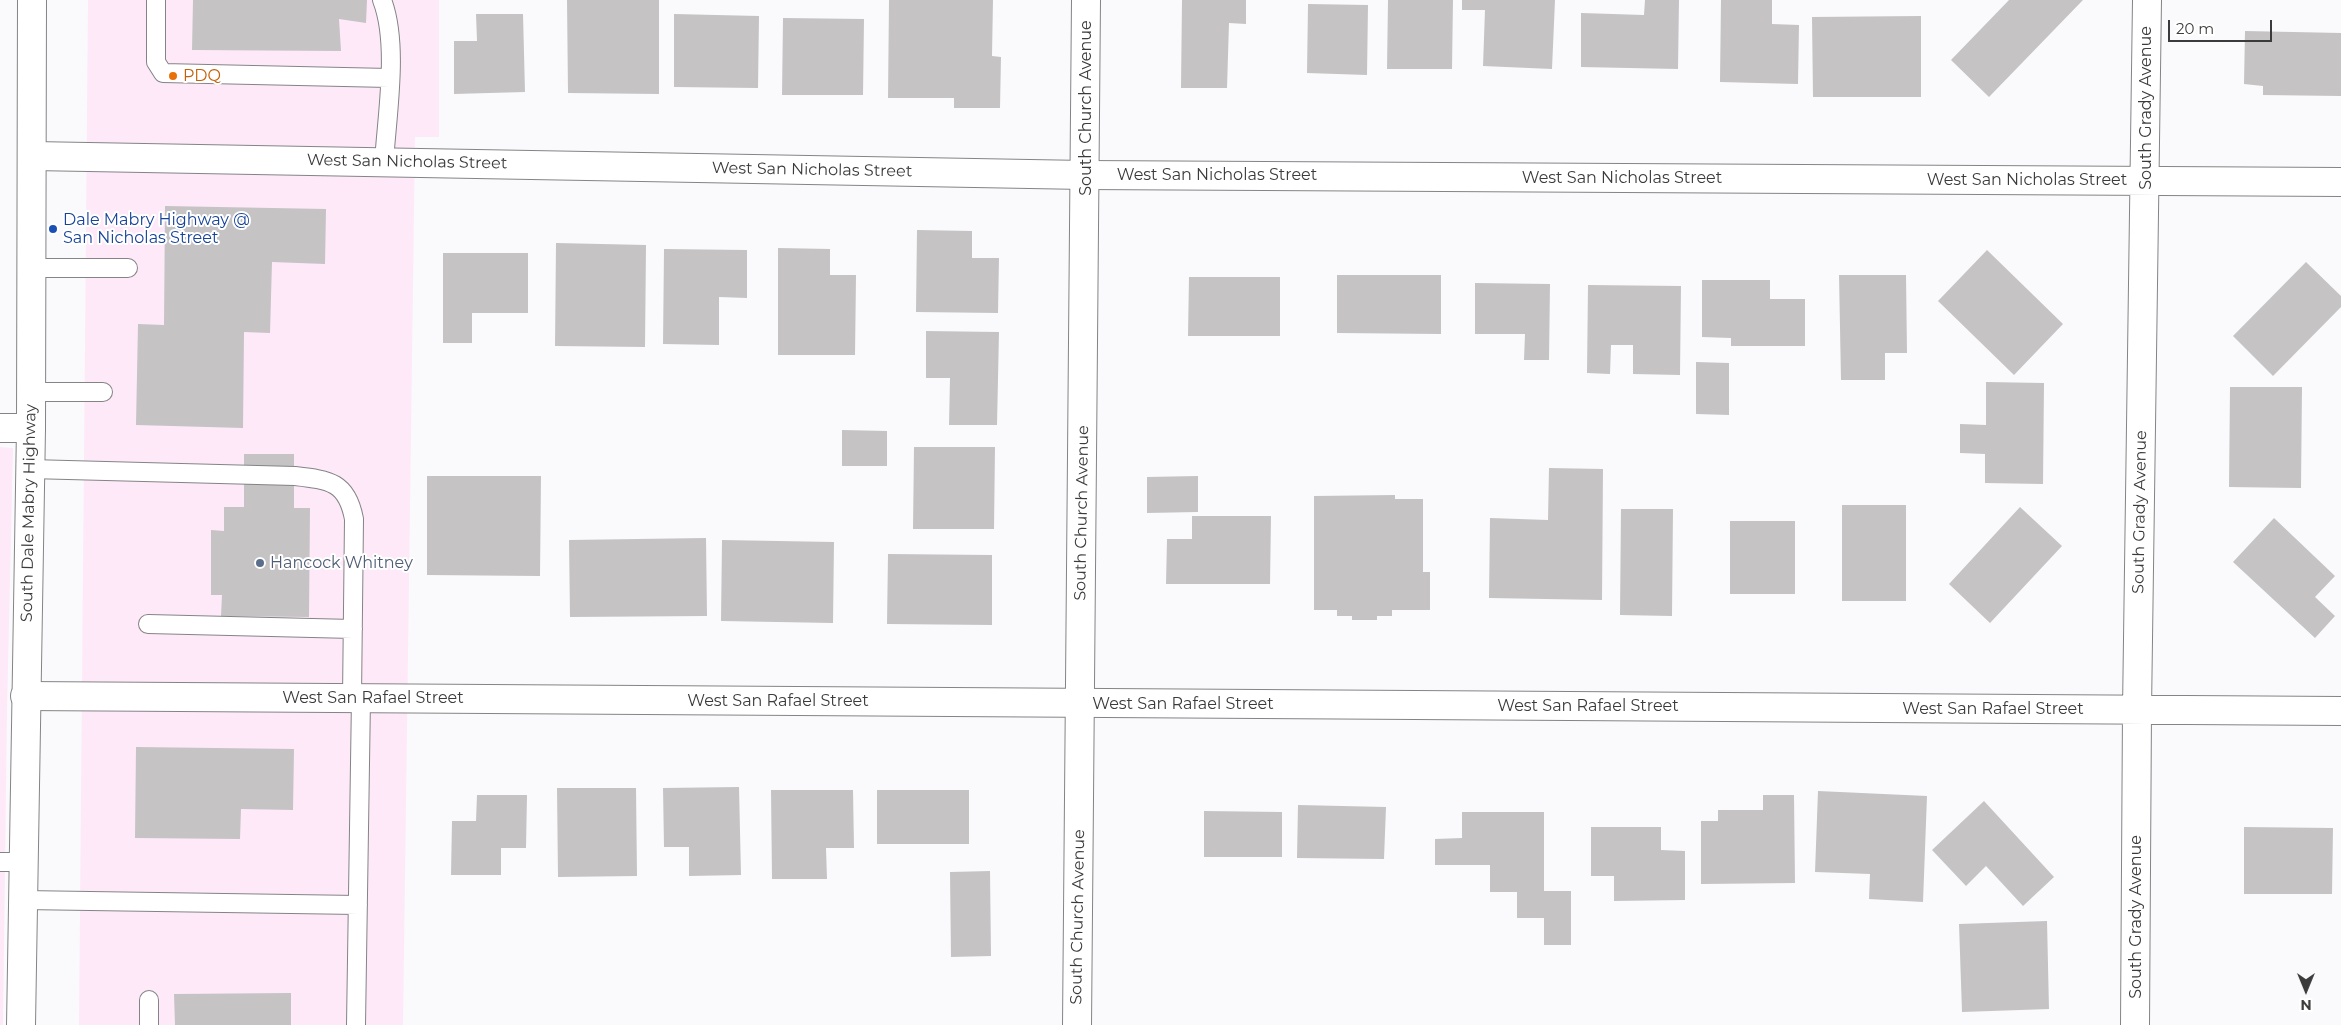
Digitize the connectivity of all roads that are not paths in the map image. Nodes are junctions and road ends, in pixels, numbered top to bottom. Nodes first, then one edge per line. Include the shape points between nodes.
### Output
1 (32, 0) edge
2 (156, 0) edge
3 (382, 0) edge
4 (1086, 0) edge
5 (2147, 0) edge
6 (389, 78) junction
7 (33, 156) junction
8 (384, 162) junction
9 (1085, 175) junction
10 (2146, 181) junction
11 (2341, 182) edge
12 (32, 268) junction
13 (128, 268) dead end
14 (31, 392) junction
15 (103, 392) dead end
16 (0, 428) edge
17 (31, 428) junction
18 (30, 469) junction
19 (148, 624) dead end
20 (353, 629) junction
21 (25, 696) junction
22 (357, 698) junction
23 (1080, 703) junction
24 (2137, 710) junction
25 (2341, 711) edge
26 (12, 862) edge
27 (22, 900) junction
28 (358, 904) junction
29 (149, 1000) dead end
30 (21, 1025) edge
31 (149, 1025) edge
32 (356, 1025) edge
33 (1077, 1025) edge
34 (2135, 1025) edge

1 - 7 street, South Dale Mabry Highway
2 - 6 lane via 156,62 163,73
3 - 6 lane via 391,41
4 - 9 street, South Church Avenue
5 - 10 street, South Grady Avenue
6 - 8 lane
7 - 8 street, West San Nicholas Street
7 - 12 street, South Dale Mabry Highway
8 - 9 street, West San Nicholas Street
9 - 10 street, West San Nicholas Street
9 - 23 street, South Church Avenue
10 - 11 street, West San Nicholas Street
10 - 24 street, South Grady Avenue
12 - 13 lane
12 - 14 street, South Dale Mabry Highway
14 - 15 lane
14 - 17 street, South Dale Mabry Highway
16 - 17 street
17 - 18 street, South Dale Mabry Highway
18 - 20 lane via 295,476 325,480 336,485 345,492 354,519
18 - 21 street, South Dale Mabry Highway
19 - 20 lane
20 - 22 lane
21 - 22 street, West San Rafael Street
21 - 26 street, South Dale Mabry Highway
22 - 23 street, West San Rafael Street
22 - 28 lane
23 - 24 street, West San Rafael Street
23 - 33 street, South Church Avenue
24 - 25 street, West San Rafael Street
24 - 34 street, South Grady Avenue
26 - 27 street, South Dale Mabry Highway
27 - 28 lane
27 - 30 street, South Dale Mabry Highway
28 - 32 lane
29 - 31 lane

